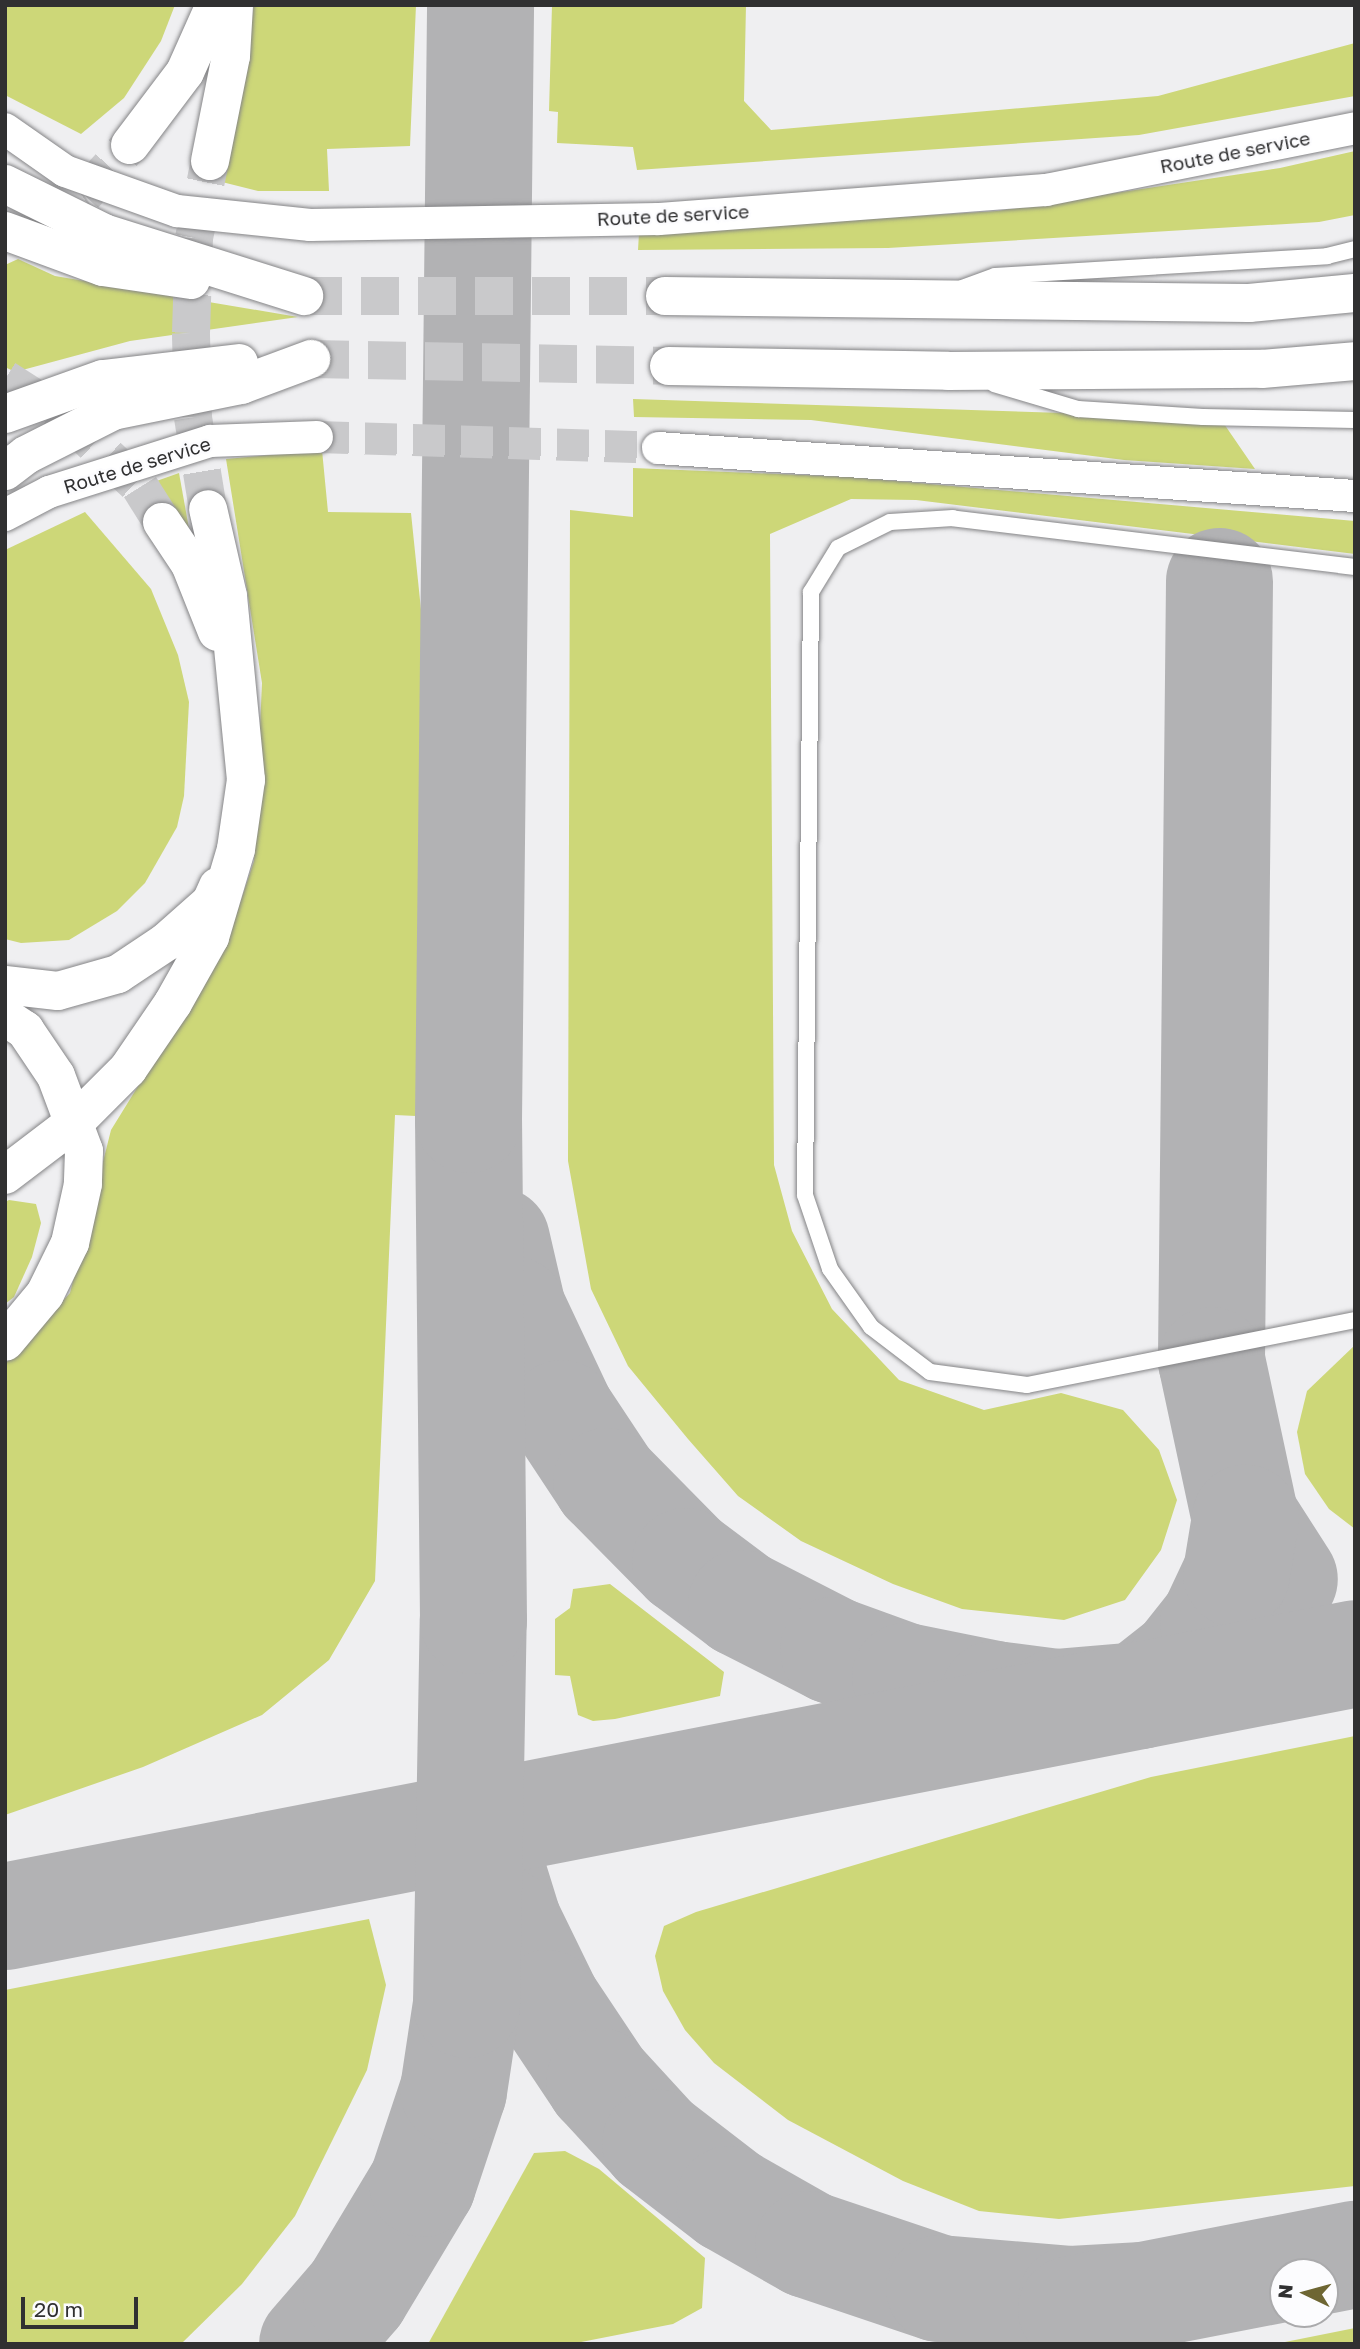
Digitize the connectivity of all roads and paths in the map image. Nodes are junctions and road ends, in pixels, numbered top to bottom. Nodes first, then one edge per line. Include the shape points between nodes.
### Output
1 (215, 5) edge
2 (234, 5) edge
3 (1355, 128) edge
4 (5, 130) edge
5 (130, 145) tunnel mouth
6 (210, 161) tunnel mouth
7 (5, 184) edge
8 (6, 242) edge
9 (1355, 250) edge
10 (1355, 293) edge
11 (664, 296) tunnel mouth
12 (933, 299) junction
13 (1355, 361) edge
14 (669, 366) tunnel mouth
15 (948, 370) junction
16 (5, 414) edge
17 (1355, 420) edge
18 (317, 437) tunnel mouth
19 (658, 448) tunnel mouth
20 (5, 471) edge
21 (1305, 491) junction
22 (1355, 496) edge
23 (1355, 505) edge
24 (208, 509) tunnel mouth
25 (5, 515) edge
26 (162, 522) tunnel mouth
27 (1355, 567) edge
28 (237, 684) junction
29 (236, 849) junction
30 (5, 985) edge
31 (5, 1017) edge
32 (76, 1121) junction
33 (5, 1175) edge
34 (1355, 1320) edge
35 (5, 1342) edge

1 - 5 main road via 185,72
2 - 6 main road via 231,56
3 - 4 street, Route de service via 1046,190 659,219 310,225 177,211 65,171
7 - 8 main road via 104,233 304,296 103,267
9 - 12 lane via 1327,256 995,276
10 - 12 main road via 1249,303
11 - 12 main road
13 - 15 main road via 1262,369
14 - 15 main road
15 - 17 lane via 1079,409
16 - 20 main road via 103,379 311,359 242,385 113,411 26,454
18 - 25 street, Route de service via 210,441 49,492
19 - 21 street via 1224,490
21 - 22 street
21 - 23 lane
24 - 28 main road via 228,596
26 - 28 main road via 190,564
27 - 34 lane via 953,518 890,522 838,548 811,592 805,1195 830,1269 871,1326 930,1372 1027,1385
28 - 29 main road via 246,780
29 - 30 main road via 211,902 166,942 118,974 58,991
29 - 32 main road via 210,937 173,1003 128,1069
31 - 32 main road via 25,1030 56,1076
32 - 33 main road
32 - 35 main road via 84,1150 83,1184 70,1243 45,1294

